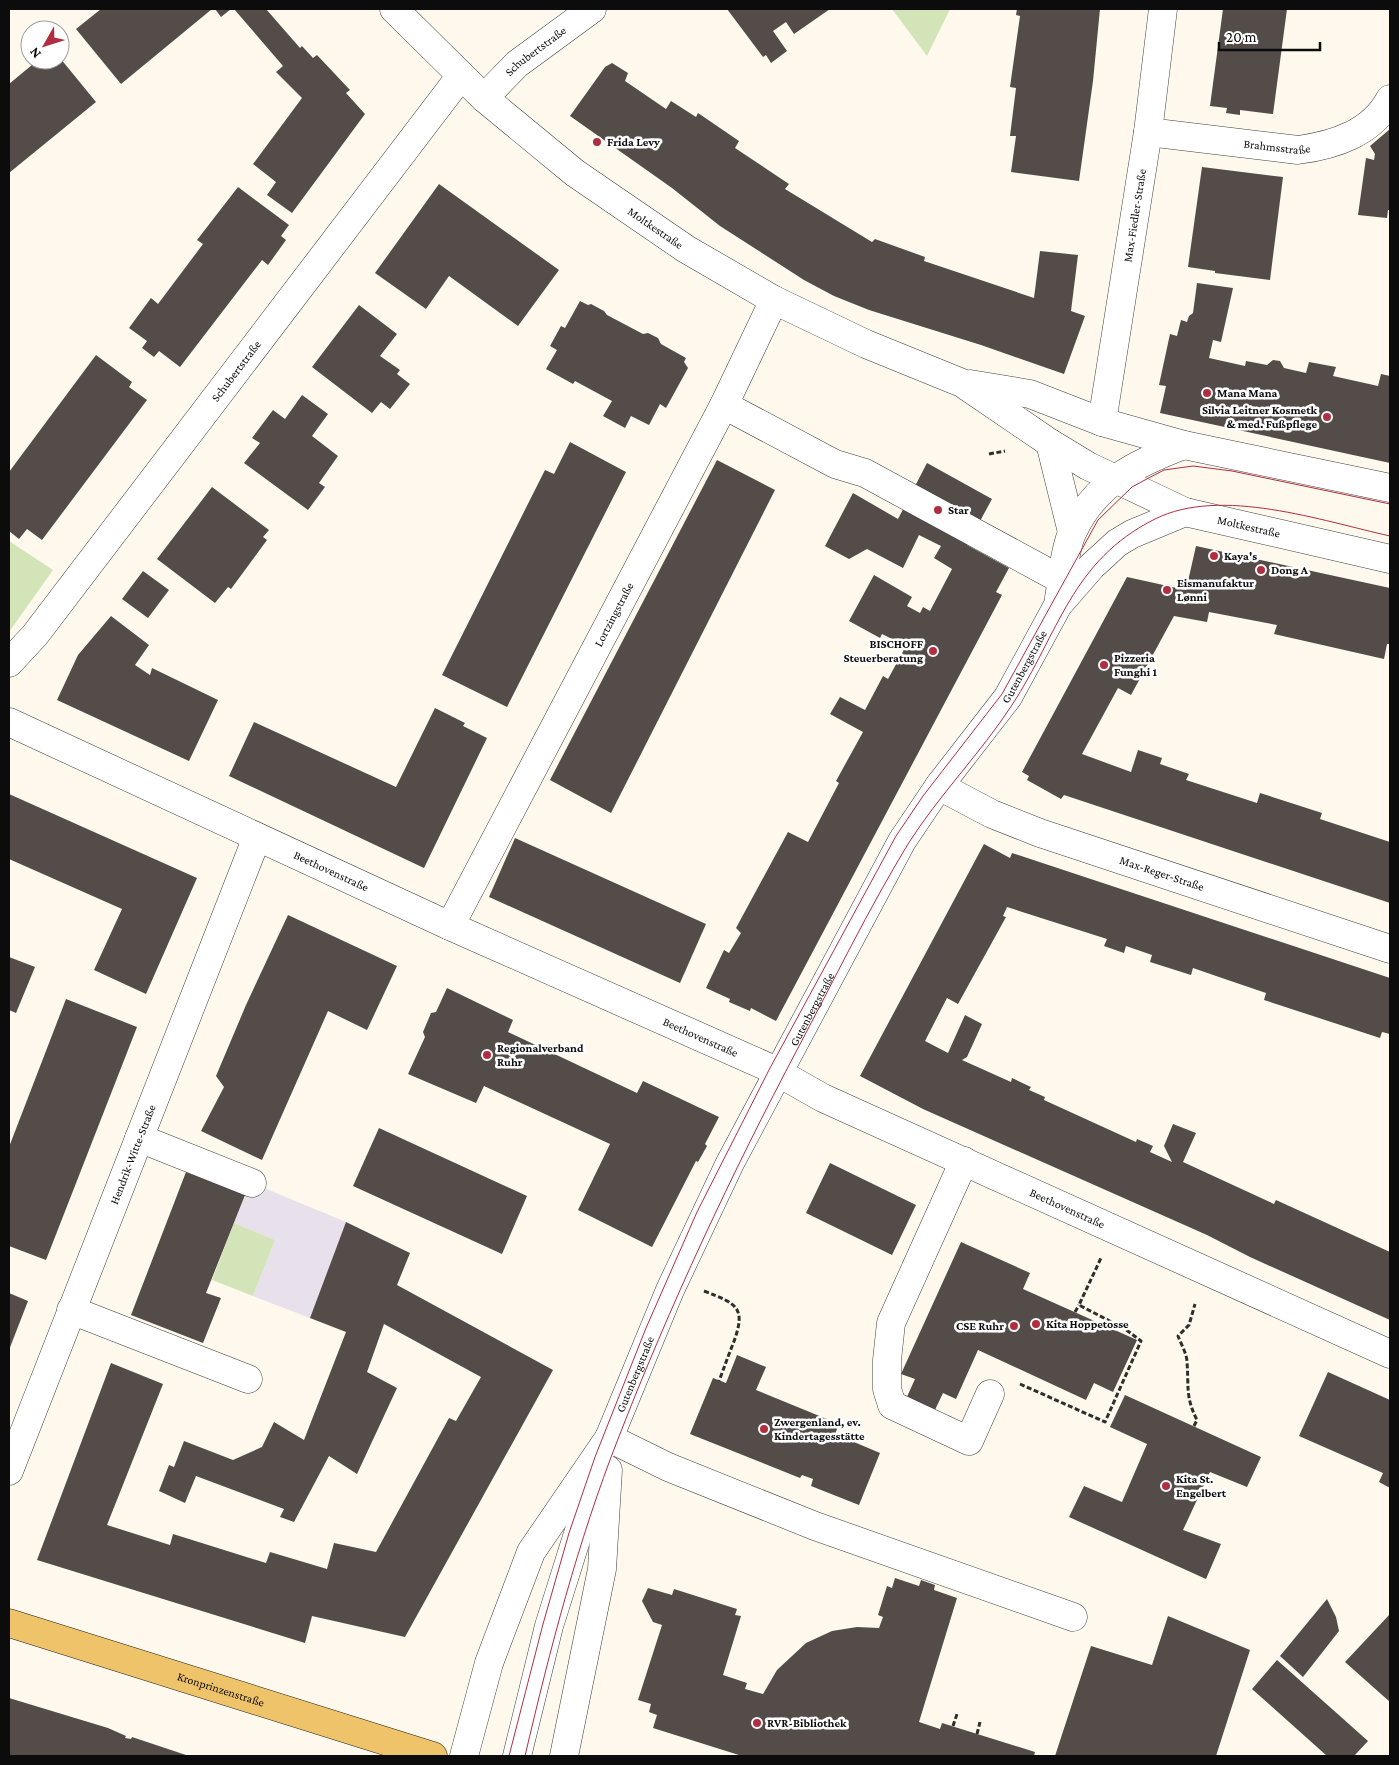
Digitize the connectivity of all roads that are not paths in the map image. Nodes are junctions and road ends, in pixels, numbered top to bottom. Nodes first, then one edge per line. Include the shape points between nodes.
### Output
1 (394, 9) edge
2 (592, 9) edge
3 (1163, 9) edge
4 (460, 77) junction
5 (484, 98) junction
6 (1390, 99) edge
7 (1148, 132) junction
8 (774, 300) junction
9 (962, 383) junction
10 (724, 405) junction
11 (1102, 422) junction
12 (1050, 443) junction
13 (1184, 445) junction
14 (1114, 478) junction
15 (1390, 488) edge
16 (1185, 512) junction
17 (1072, 532) junction
18 (1390, 559) edge
19 (1060, 593) junction
20 (9, 663) edge
21 (9, 722) edge
22 (939, 786) junction
23 (257, 837) junction
24 (450, 926) junction
25 (1390, 949) edge
26 (777, 1072) junction
27 (139, 1138) junction
28 (964, 1160) junction
29 (252, 1183) dead end
30 (71, 1310) junction
31 (1390, 1354) edge
32 (248, 1379) dead end
33 (990, 1394) road end
34 (609, 1438) junction
35 (9, 1471) edge
36 (1073, 1617) dead end
37 (9, 1623) edge
38 (433, 1756) edge
39 (464, 1756) edge
40 (517, 1756) edge
41 (564, 1756) edge

1 - 4 street, Moltkestraße
2 - 5 street, Schubertstraße via 517,64
3 - 7 street, Max-Fiedler-Straße
4 - 5 street, Moltkestraße
4 - 20 street, Schubertstraße via 35,635
5 - 8 street, Moltkestraße via 575,173 686,249
6 - 7 street, Brahmsstraße via 1358,132 1316,148 1298,150
7 - 11 street, Max-Fiedler-Straße
8 - 9 street, Moltkestraße via 866,344
8 - 10 street, Lortzingstraße
9 - 11 street, Moltkestraße via 1030,394
9 - 12 street, Moltkestraße
10 - 19 street via 835,464 865,473
10 - 24 street, Lortzingstraße
11 - 13 street, Moltkestraße
12 - 14 street, Moltkestraße
12 - 17 street, Gutenbergstraße
13 - 14 street via 1144,460
13 - 15 street, Moltkestraße
14 - 16 street, Moltkestraße
14 - 17 street, Gutenbergstraße via 1092,500
16 - 18 street, Moltkestraße
16 - 19 street, Gutenbergstraße via 1118,543
17 - 19 street, Gutenbergstraße
19 - 22 street, Gutenbergstraße via 1008,697
21 - 23 street, Beethovenstraße
22 - 25 street, Max-Reger-Straße via 992,814 1040,833
22 - 26 street, Gutenbergstraße via 898,849
23 - 24 street, Beethovenstraße
23 - 27 street, Hendrik-Witte-Straße
24 - 26 street, Beethovenstraße
26 - 28 street, Beethovenstraße via 823,1098
26 - 34 street, Gutenbergstraße via 705,1214
27 - 29 street
27 - 30 street, Hendrik-Witte-Straße
28 - 31 street, Beethovenstraße
28 - 33 street via 892,1323 887,1389 892,1405 970,1441
30 - 32 street
30 - 35 street, Hendrik-Witte-Straße
34 - 36 street via 718,1495
34 - 39 street, Gutenbergstraße via 531,1552 489,1663
34 - 40 street via 549,1626
34 - 41 street, Gutenbergstraße via 602,1570
37 - 38 main road, Kronprinzenstraße

